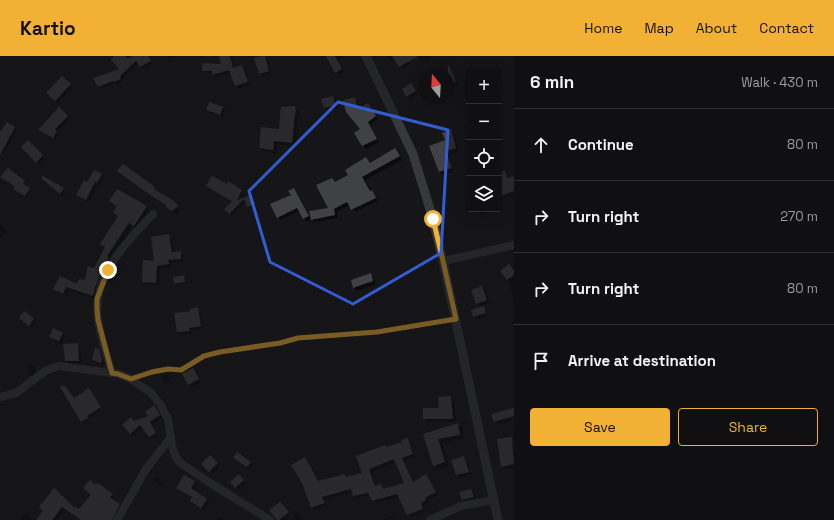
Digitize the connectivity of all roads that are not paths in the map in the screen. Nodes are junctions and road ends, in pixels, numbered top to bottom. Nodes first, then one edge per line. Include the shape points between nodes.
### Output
1 (366, 56) edge
2 (153, 214) dead end
3 (514, 245) edge
4 (443, 261) junction
5 (456, 319) junction
6 (112, 373) junction
7 (131, 379) junction
8 (0, 397) edge
9 (171, 437) junction
10 (494, 500) junction
11 (117, 520) edge
12 (270, 520) edge
13 (430, 520) edge
14 (498, 520) edge

1 - 4 street via 413,154
2 - 6 street via 117,255 102,283 97,299 98,320
3 - 4 street
4 - 5 street
5 - 7 lane via 377,332 298,338 220,352 204,356 181,370 168,369
5 - 10 street
6 - 7 street
6 - 8 street via 59,366 45,371 16,393
7 - 9 street via 151,393 160,404 168,419
9 - 11 street via 146,469
9 - 12 street via 179,462
10 - 13 street via 461,506
10 - 14 street

